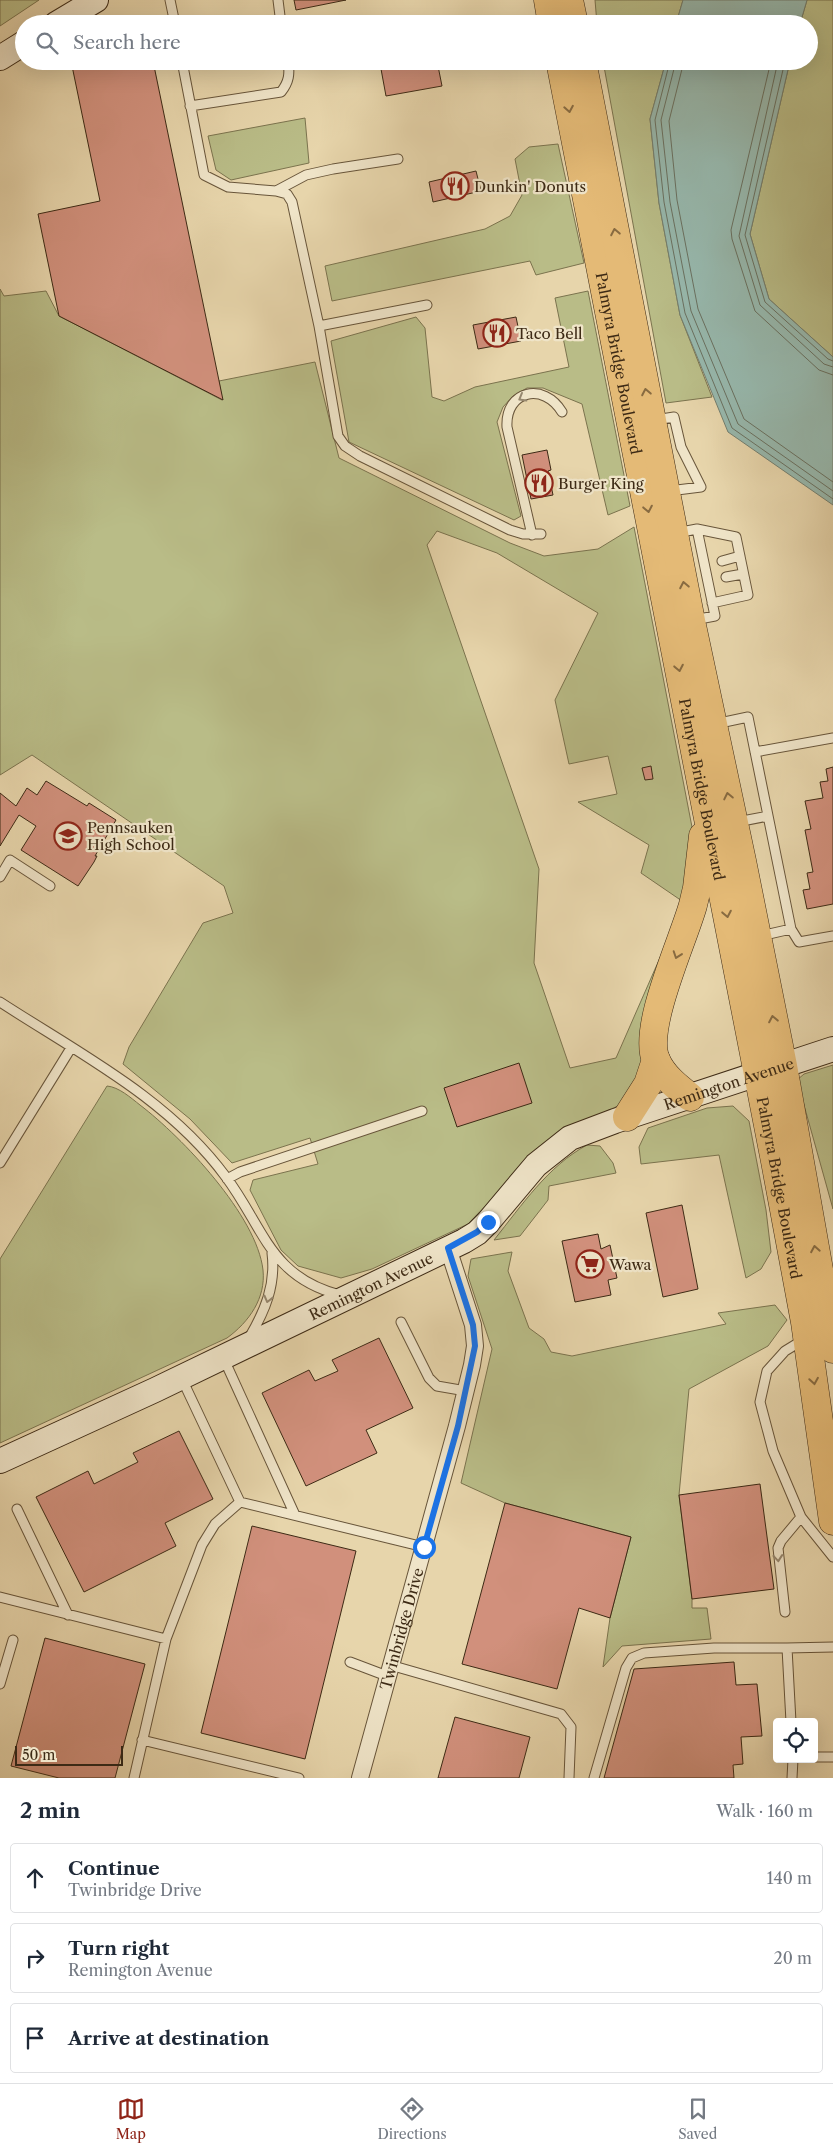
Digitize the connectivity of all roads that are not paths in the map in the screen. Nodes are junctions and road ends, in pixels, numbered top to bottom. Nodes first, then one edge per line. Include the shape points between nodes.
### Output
1 (96, 0) edge
2 (170, 0) edge
3 (278, 0) edge
4 (548, 0) edge
5 (569, 14) edge
6 (71, 15) edge
7 (173, 15) edge
8 (280, 15) edge
9 (15, 49) edge
10 (0, 58) edge
11 (184, 70) edge
12 (290, 70) edge
13 (562, 70) edge
14 (584, 70) edge
15 (190, 106) junction
16 (398, 159) dead end
17 (276, 191) junction
18 (427, 304) dead end
19 (319, 326) junction
20 (562, 412) dead end
21 (686, 531) junction
22 (740, 556) junction
23 (722, 561) dead end
24 (743, 574) junction
25 (726, 577) dead end
26 (712, 603) junction
27 (691, 621) junction
28 (713, 724) junction
29 (833, 738) edge
30 (755, 752) junction
31 (706, 805) junction
32 (768, 816) junction
33 (734, 823) junction
34 (0, 877) edge
35 (50, 886) dead end
36 (791, 929) junction
37 (833, 936) edge
38 (757, 937) junction
39 (0, 1002) edge
40 (71, 1048) junction
41 (833, 1049) edge
42 (656, 1060) junction
43 (770, 1071) junction
44 (690, 1097) junction
45 (422, 1111) dead end
46 (627, 1117) junction
47 (0, 1163) edge
48 (227, 1179) junction
49 (448, 1248) junction
50 (272, 1250) junction
51 (348, 1296) junction
52 (400, 1322) dead end
53 (807, 1337) junction
54 (244, 1346) junction
55 (833, 1349) edge
56 (223, 1357) junction
57 (180, 1377) junction
58 (466, 1391) junction
59 (0, 1461) edge
60 (240, 1502) junction
61 (17, 1509) dead end
62 (295, 1515) junction
63 (801, 1518) junction
64 (833, 1521) edge
65 (424, 1547) junction
66 (833, 1557) edge
67 (0, 1598) edge
68 (785, 1612) dead end
69 (68, 1615) junction
70 (166, 1639) junction
71 (13, 1640) dead end
72 (833, 1647) edge
73 (787, 1648) junction
74 (350, 1662) dead end
75 (389, 1670) junction
76 (0, 1684) edge
77 (791, 1718) edge
78 (142, 1740) junction
79 (818, 1757) edge
80 (833, 1757) edge
81 (793, 1763) edge
82 (134, 1778) edge
83 (299, 1778) edge
84 (360, 1778) edge
85 (569, 1778) edge
86 (594, 1778) edge
87 (792, 1778) edge

1 - 6 street
2 - 7 lane
3 - 8 lane
4 - 5 highway
9 - 10 street
11 - 15 lane
12 - 15 lane via 287,84 281,92
13 -> 31 highway, Palmyra Bridge Boulevard
21 -> 14 highway, Palmyra Bridge Boulevard via 666,492
15 - 17 lane via 204,174 228,187
16 - 17 lane via 306,175
17 - 19 lane via 287,194 292,202
18 - 19 lane
20 -> 19 lane via 549,398 534,393 515,401 507,414 536,534 510,530 345,446 338,436
21 - 22 lane via 736,537
21 - 26 lane via 706,564
27 -> 21 highway, Palmyra Bridge Boulevard
22 - 23 lane
22 - 24 lane
24 - 25 lane
24 - 26 lane via 748,595
26 - 27 lane via 715,616
27 - 28 highway, Palmyra Bridge Boulevard
28 - 30 lane via 748,717
33 -> 28 highway, Palmyra Bridge Boulevard
29 - 30 lane
30 - 32 lane
31 -> 42 highway via 697,888 653,1028
31 -> 43 highway, Palmyra Bridge Boulevard
32 - 33 lane
32 - 36 lane
33 - 38 highway, Palmyra Bridge Boulevard
34 - 35 lane via 10,860
36 - 37 lane via 799,942
36 - 38 lane
43 -> 38 highway, Palmyra Bridge Boulevard
39 - 40 lane
40 - 47 lane
40 - 48 lane via 133,1087 180,1124
41 - 43 street, Remington Avenue
42 - 44 highway via 667,1076
42 - 46 highway via 648,1084
43 - 44 street, Remington Avenue
43 - 53 highway, Palmyra Bridge Boulevard
55 -> 43 highway, Palmyra Bridge Boulevard
44 - 46 street, Remington Avenue
45 - 48 lane
46 - 49 street, Remington Avenue via 570,1138 536,1165 477,1232
48 - 50 lane
49 - 51 street, Remington Avenue
49 - 58 street, Twinbridge Drive via 473,1325 475,1346
50 - 51 lane via 296,1275 327,1291
50 -> 54 lane via 274,1266 266,1307
51 - 54 street, Remington Avenue
52 - 58 lane via 429,1378 437,1386
53 - 63 lane via 785,1351 767,1371 760,1402 773,1451
53 -> 64 highway, Palmyra Bridge Boulevard
54 - 56 street, Remington Avenue
56 - 57 street, Remington Avenue
56 - 62 lane
57 - 59 street, Remington Avenue
57 - 60 lane
58 - 65 street, Twinbridge Drive
60 - 62 lane
60 - 70 lane via 215,1524 202,1545
61 - 69 lane
62 - 65 lane
63 - 66 lane
63 -> 68 lane via 778,1548
65 - 75 street, Twinbridge Drive
67 - 69 lane
69 - 70 lane
70 - 78 lane
71 - 76 lane
72 - 73 lane
73 - 77 lane
73 - 86 lane via 714,1648 644,1653 632,1658 626,1668
74 - 75 lane
75 - 84 street, Twinbridge Drive
75 - 85 lane via 561,1714 571,1727
78 - 82 lane
78 - 83 lane
79 - 80 lane
81 - 87 lane

